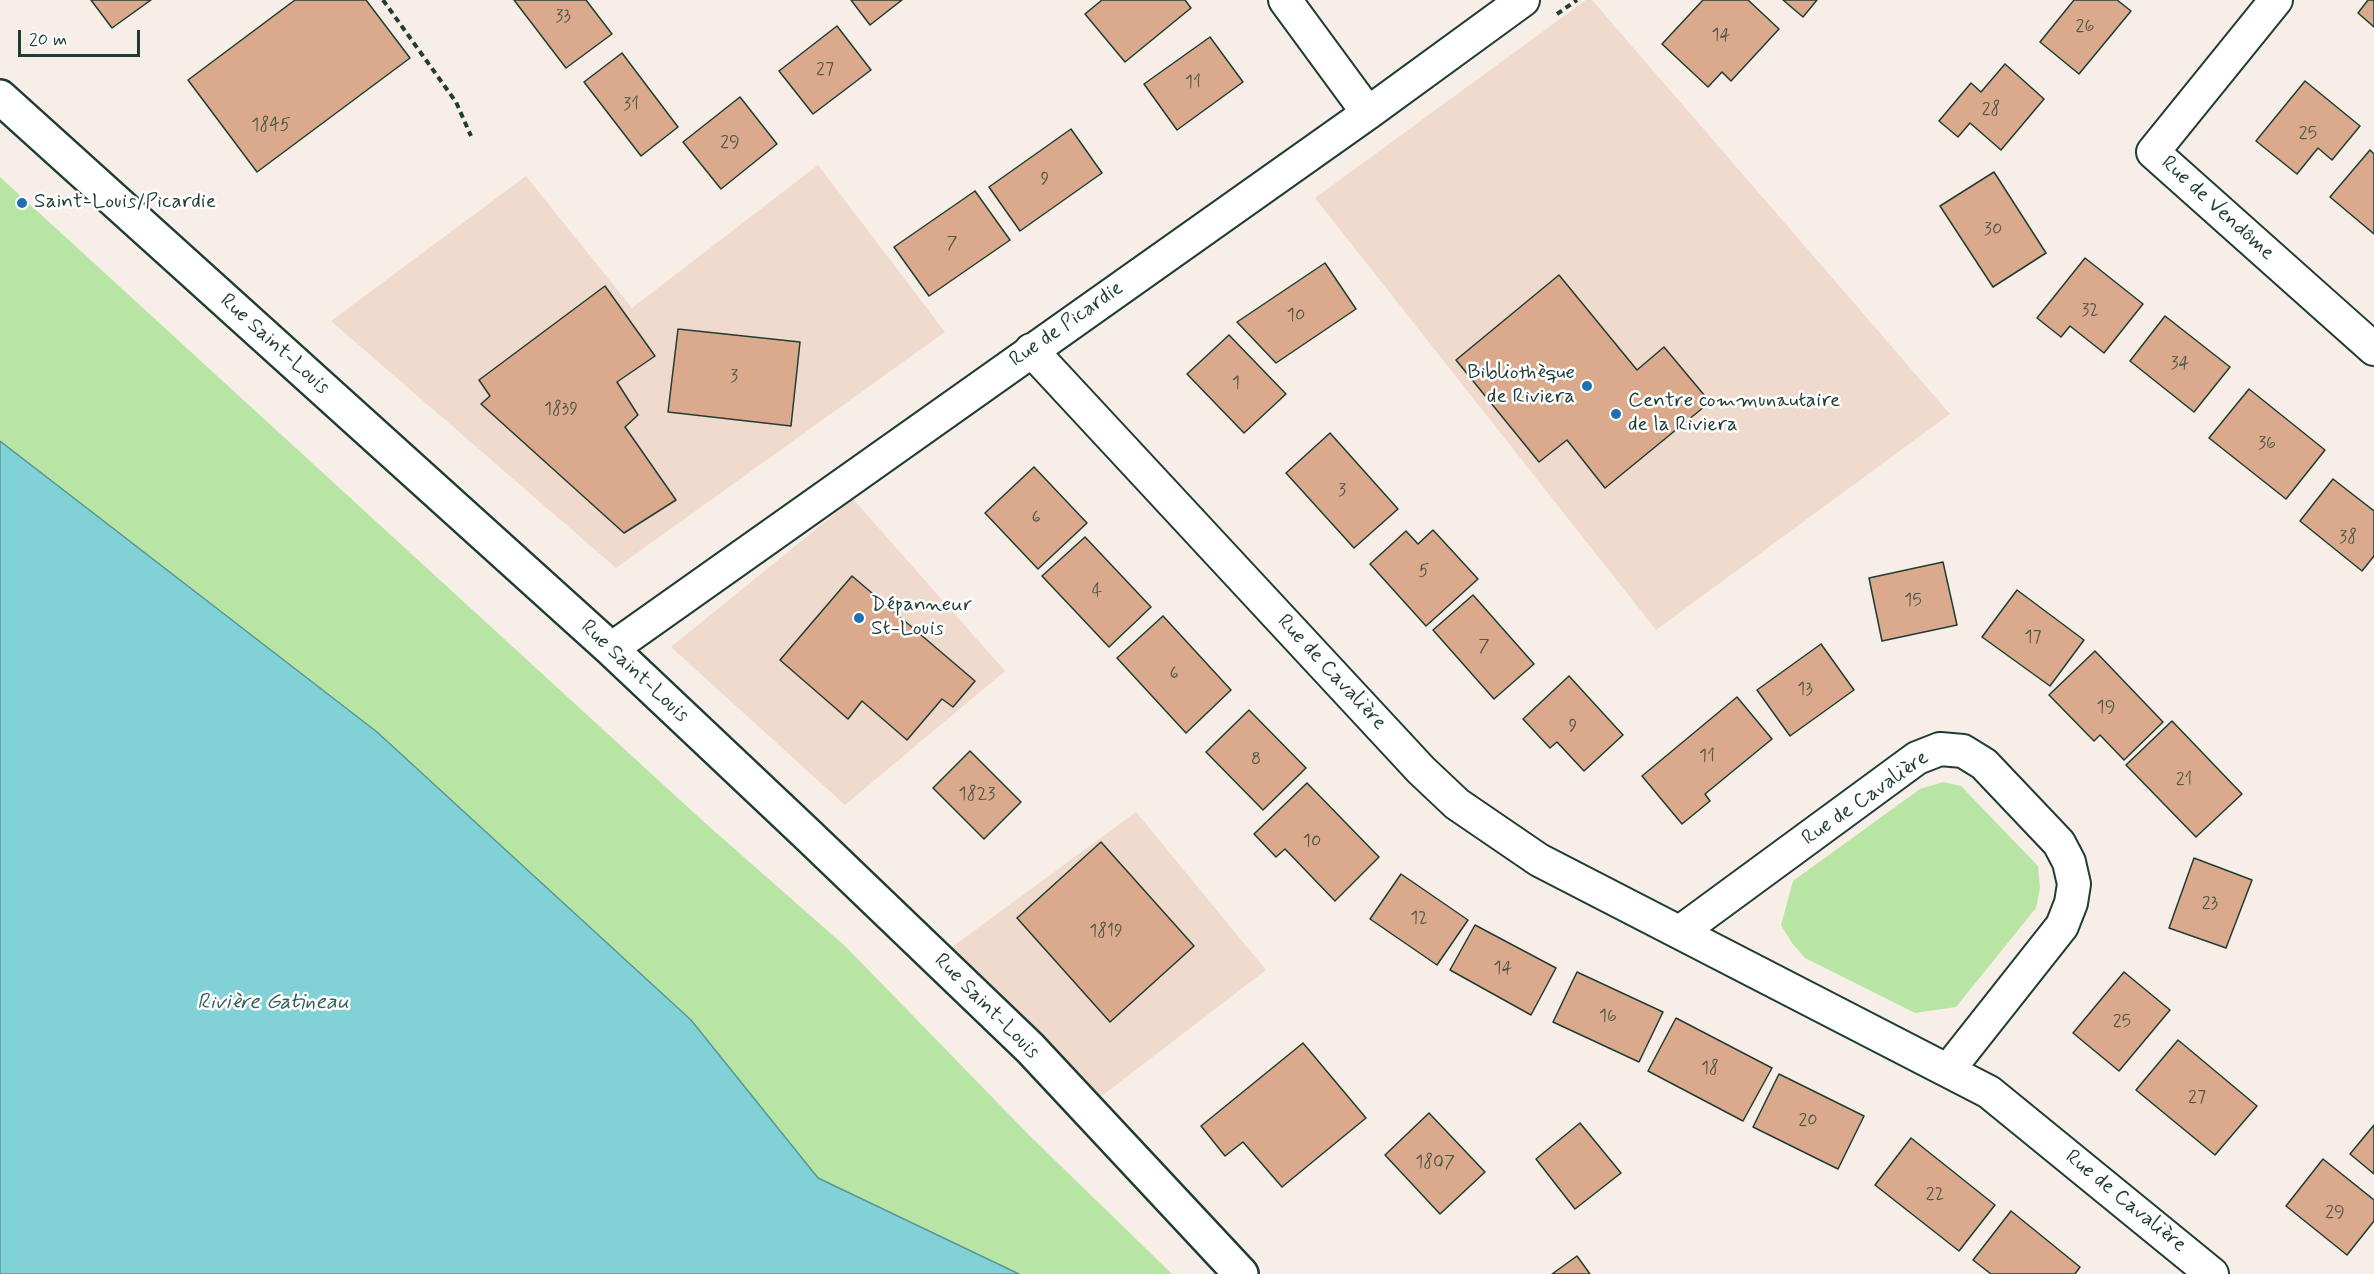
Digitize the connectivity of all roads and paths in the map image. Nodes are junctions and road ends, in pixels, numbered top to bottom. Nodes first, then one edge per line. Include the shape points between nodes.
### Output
1 (383, 0) edge
2 (1285, 0) edge
3 (1523, 0) edge
4 (2276, 0) edge
5 (0, 97) edge
6 (1368, 113) junction
7 (471, 136) dead end
8 (2374, 349) edge
9 (1031, 350) junction
10 (611, 649) junction
11 (1680, 932) junction
12 (1949, 1069) junction
13 (1241, 1274) edge
14 (2212, 1274) edge

1 - 7 path via 456,102
2 - 6 street
3 - 6 street, Rue de Picardie
4 - 8 street, Rue de Vendôme via 2153,152
5 - 10 main road, Rue Saint-Louis
6 - 9 street, Rue de Picardie
9 - 10 street, Rue de Picardie
9 - 11 street, Rue de Cavalière via 1420,770 1457,804 1539,860
10 - 13 main road, Rue Saint-Louis via 1030,1048
11 - 12 street, Rue de Cavalière
11 - 12 street, Rue de Cavalière via 1917,758 1940,749 1963,752 1984,764 2059,843 2074,884 2062,926
12 - 14 street, Rue de Cavalière via 1989,1092

